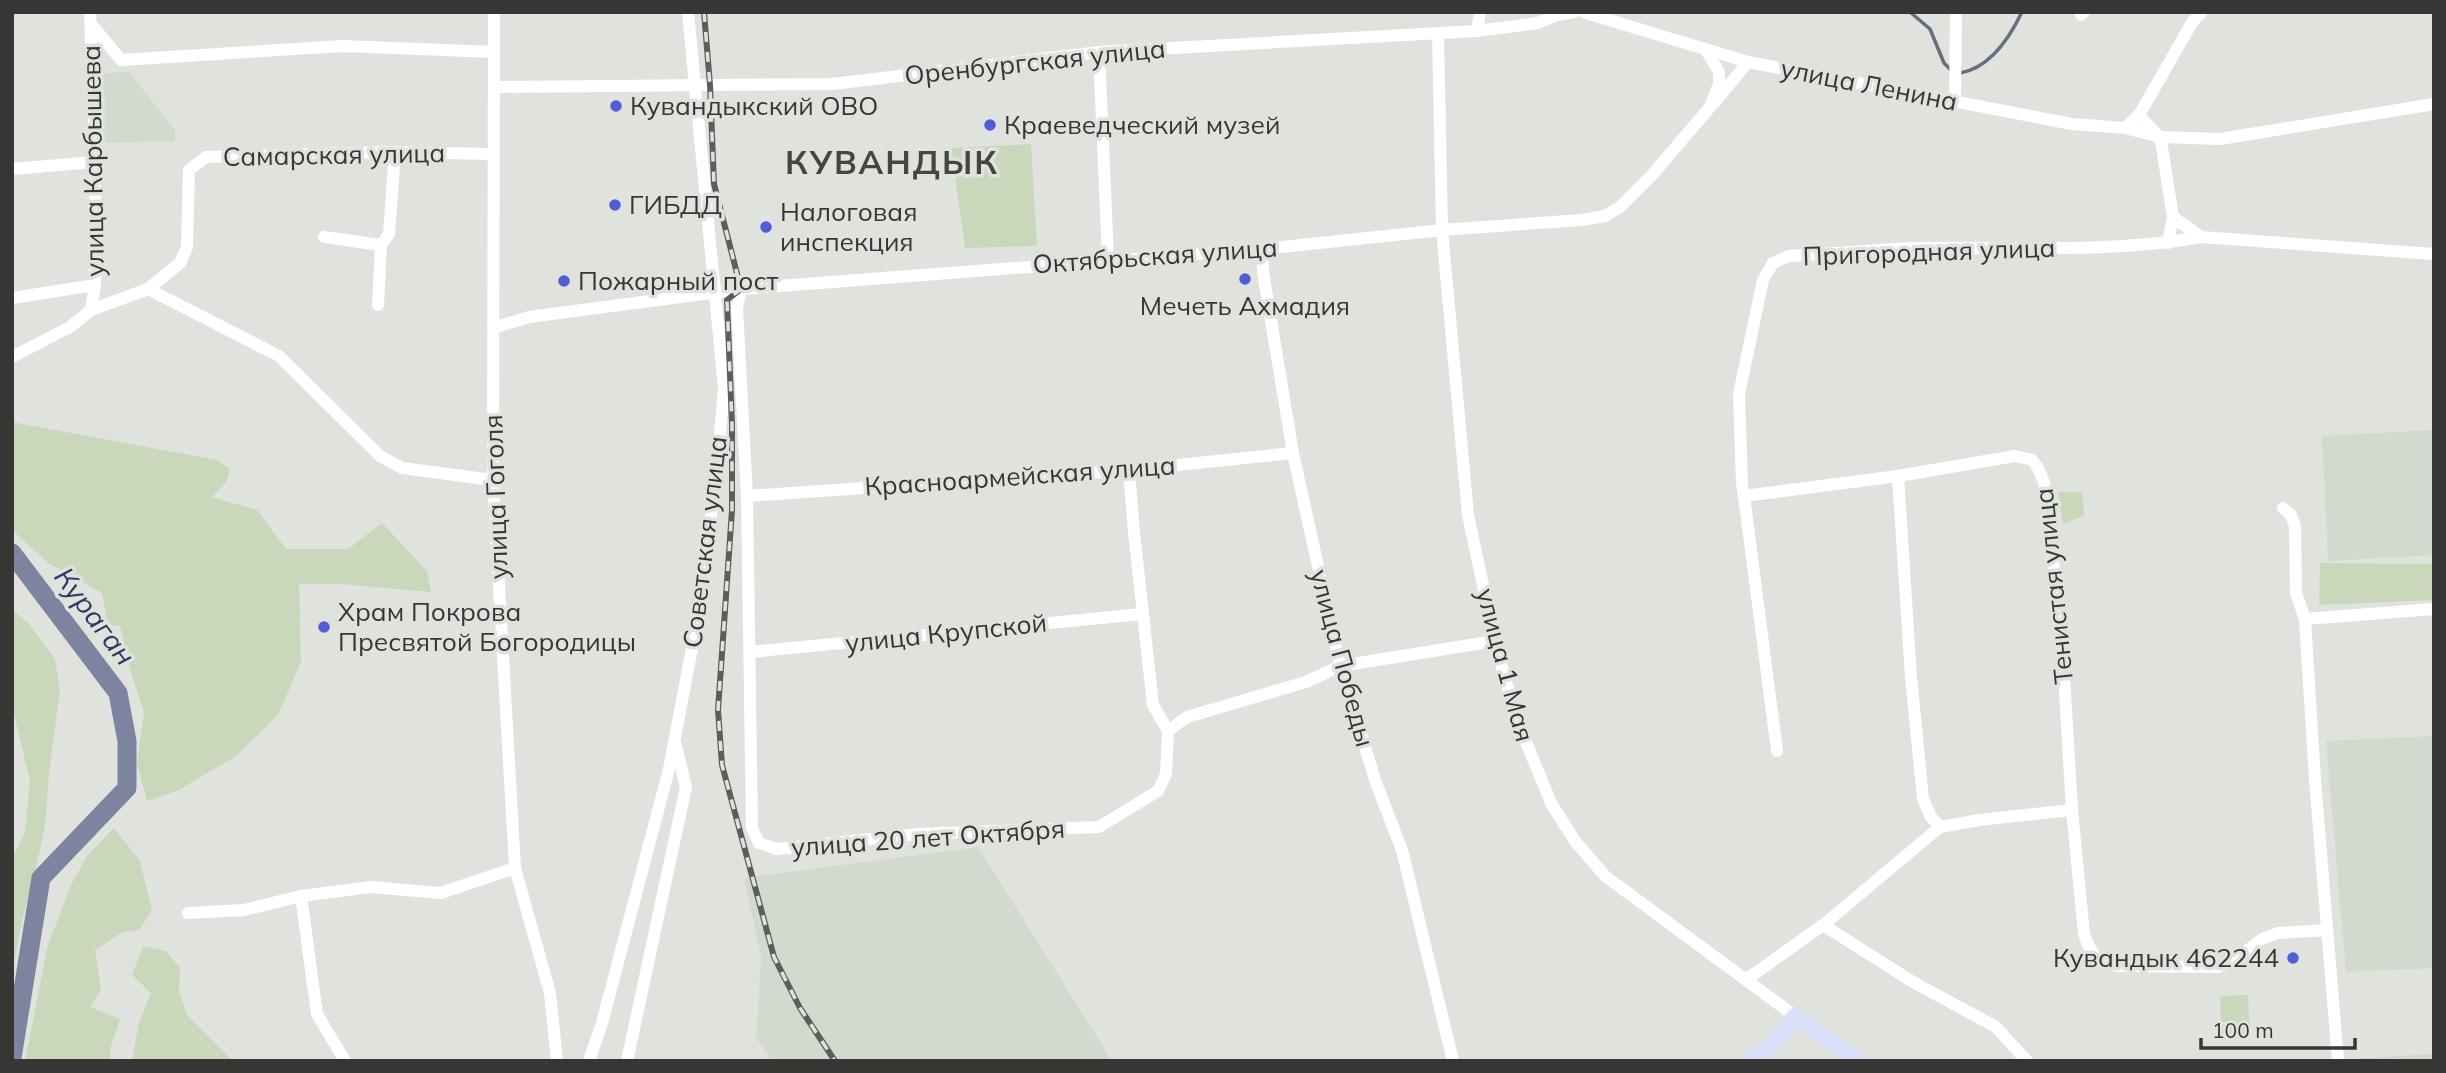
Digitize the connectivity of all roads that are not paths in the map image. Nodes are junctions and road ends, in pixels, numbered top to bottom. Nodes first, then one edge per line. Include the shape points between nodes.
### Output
1 (494, 12) edge
2 (688, 12) edge
3 (1480, 12) edge
4 (1513, 12) edge
5 (1574, 12) edge
6 (1583, 12) edge
7 (1956, 12) edge
8 (2202, 12) edge
9 (91, 18) edge
10 (1508, 27) junction
11 (1477, 31) junction
12 (1438, 34) junction
13 (1706, 50) junction
14 (494, 52) junction
15 (1099, 52) junction
16 (1748, 62) junction
17 (494, 86) junction
18 (696, 86) junction
19 (1955, 101) junction
20 (2434, 104) edge
21 (1710, 107) junction
22 (2139, 115) junction
23 (2125, 128) junction
24 (2160, 137) junction
25 (396, 152) junction
26 (492, 154) junction
27 (96, 162) junction
28 (12, 169) edge
29 (2173, 216) junction
30 (1443, 230) junction
31 (324, 237) dead end
32 (2201, 237) junction
33 (2168, 243) junction
34 (381, 245) junction
35 (1263, 249) junction
36 (2434, 254) edge
37 (1108, 259) junction
38 (95, 285) junction
39 (148, 289) junction
40 (741, 289) junction
41 (716, 292) junction
42 (12, 298) edge
43 (378, 305) dead end
44 (90, 310) junction
45 (493, 328) junction
46 (12, 356) edge
47 (1293, 453) junction
48 (1129, 470) junction
49 (1898, 476) junction
50 (493, 480) junction
51 (747, 496) junction
52 (1744, 496) junction
53 (2283, 508) dead end
54 (2434, 609) edge
55 (1142, 614) junction
56 (2305, 619) junction
57 (1495, 641) junction
58 (750, 652) junction
59 (1340, 666) junction
60 (1168, 731) junction
61 (675, 741) junction
62 (1777, 751) dead end
63 (2072, 810) junction
64 (1940, 827) junction
65 (515, 868) junction
66 (301, 896) junction
67 (188, 913) dead end
68 (1823, 925) junction
69 (2327, 930) junction
70 (1747, 979) junction
71 (1795, 1016) junction
72 (345, 1061) edge
73 (558, 1061) edge
74 (589, 1061) edge
75 (627, 1061) edge
76 (1453, 1061) edge
77 (1748, 1061) edge
78 (1858, 1061) edge
79 (2027, 1061) edge
80 (2338, 1061) edge

1 - 14 street, улица Гоголя
2 - 18 street, Советская улица
3 - 11 street
4 - 10 street
5 - 10 street, Оренбургская улица
6 - 13 street, улица Ленина
7 - 19 street
8 - 22 street
9 - 14 street via 121,60 343,46
9 - 27 street, улица Карбышева
10 - 11 street, Оренбургская улица
11 - 12 street, Оренбургская улица
12 - 15 street, Оренбургская улица
12 - 30 street, улица 1 Мая
13 - 16 street, улица Ленина
13 - 21 street, Октябрьская улица via 1719,72
14 - 17 street, улица Гоголя
15 - 18 street, Оренбургская улица via 832,84
15 - 37 street
16 - 19 street, улица Ленина
16 - 21 street
17 - 18 street, Оренбургская улица
17 - 26 street, улица Гоголя
18 - 41 street, Советская улица
19 - 23 street, улица Ленина via 2072,124
20 - 24 street, улица Ленина via 2220,139
21 - 30 street, Октябрьская улица via 1653,174 1605,216
22 - 23 street
22 - 24 street
23 - 24 street, улица Ленина
24 - 29 street
25 - 26 street, Самарская улица
25 - 34 street via 389,234
25 - 39 street, Самарская улица via 206,157 189,170 187,247 180,263
26 - 45 street, улица Гоголя
27 - 28 street
27 - 38 street, улица Карбышева
29 - 32 street
29 - 33 street
30 - 35 street, Октябрьская улица
30 - 57 street, улица 1 Мая via 1468,515
31 - 34 street
32 - 33 street, Пригородная улица
32 - 36 street
33 - 52 street, Пригородная улица via 1911,248 1789,256 1773,263 1763,280 1739,394
34 - 43 street
35 - 37 street, Октябрьская улица
35 - 47 street, улица Победы
37 - 40 street, Октябрьская улица
38 - 42 street
38 - 44 street, улица Карбышева
39 - 44 street
39 - 50 street via 279,356 380,456 402,468
40 - 41 street, Октябрьская улица
40 - 51 street via 737,308
41 - 45 street, Октябрьская улица via 529,317
41 - 61 street, Советская улица via 724,389 701,601
44 - 46 street via 70,327
45 - 50 street, улица Гоголя
47 - 48 street, Красноармейская улица
47 - 59 street, улица Победы
48 - 51 street, Красноармейская улица
48 - 55 street
49 - 52 street, Тенистая улица
49 - 63 street, Тенистая улица via 2015,456 2032,460 2042,475 2062,640
49 - 64 street via 1923,799
50 - 65 street, улица Гоголя
51 - 58 street
52 - 62 street
53 - 56 street via 2295,526 2297,593
54 - 56 street
55 - 58 street, улица Крупской
55 - 60 street via 1153,705
56 - 69 street
57 - 59 street
57 - 70 street, улица 1 Мая via 1532,762 1575,841 1605,876
58 - 60 street, улица 20 лет Октября via 752,828 759,843 777,849 918,834 1099,827 1158,791 1166,774
59 - 60 street via 1306,682 1187,717
59 - 76 street, улица Победы via 1402,850
61 - 74 street, Советская улица
61 - 75 street via 686,788
63 - 64 street
63 - 69 street, Тенистая улица via 2084,934 2089,951 2103,962 2218,967 2278,933
64 - 68 street
65 - 66 street via 441,893 371,887
65 - 73 street, улица Гоголя via 550,993
66 - 67 street via 243,909
66 - 72 street via 317,1014
68 - 70 street
68 - 79 street via 1996,1027
69 - 80 street
70 - 71 street, улица 1 Мая
71 - 77 main road via 1768,1049
71 - 78 main road

